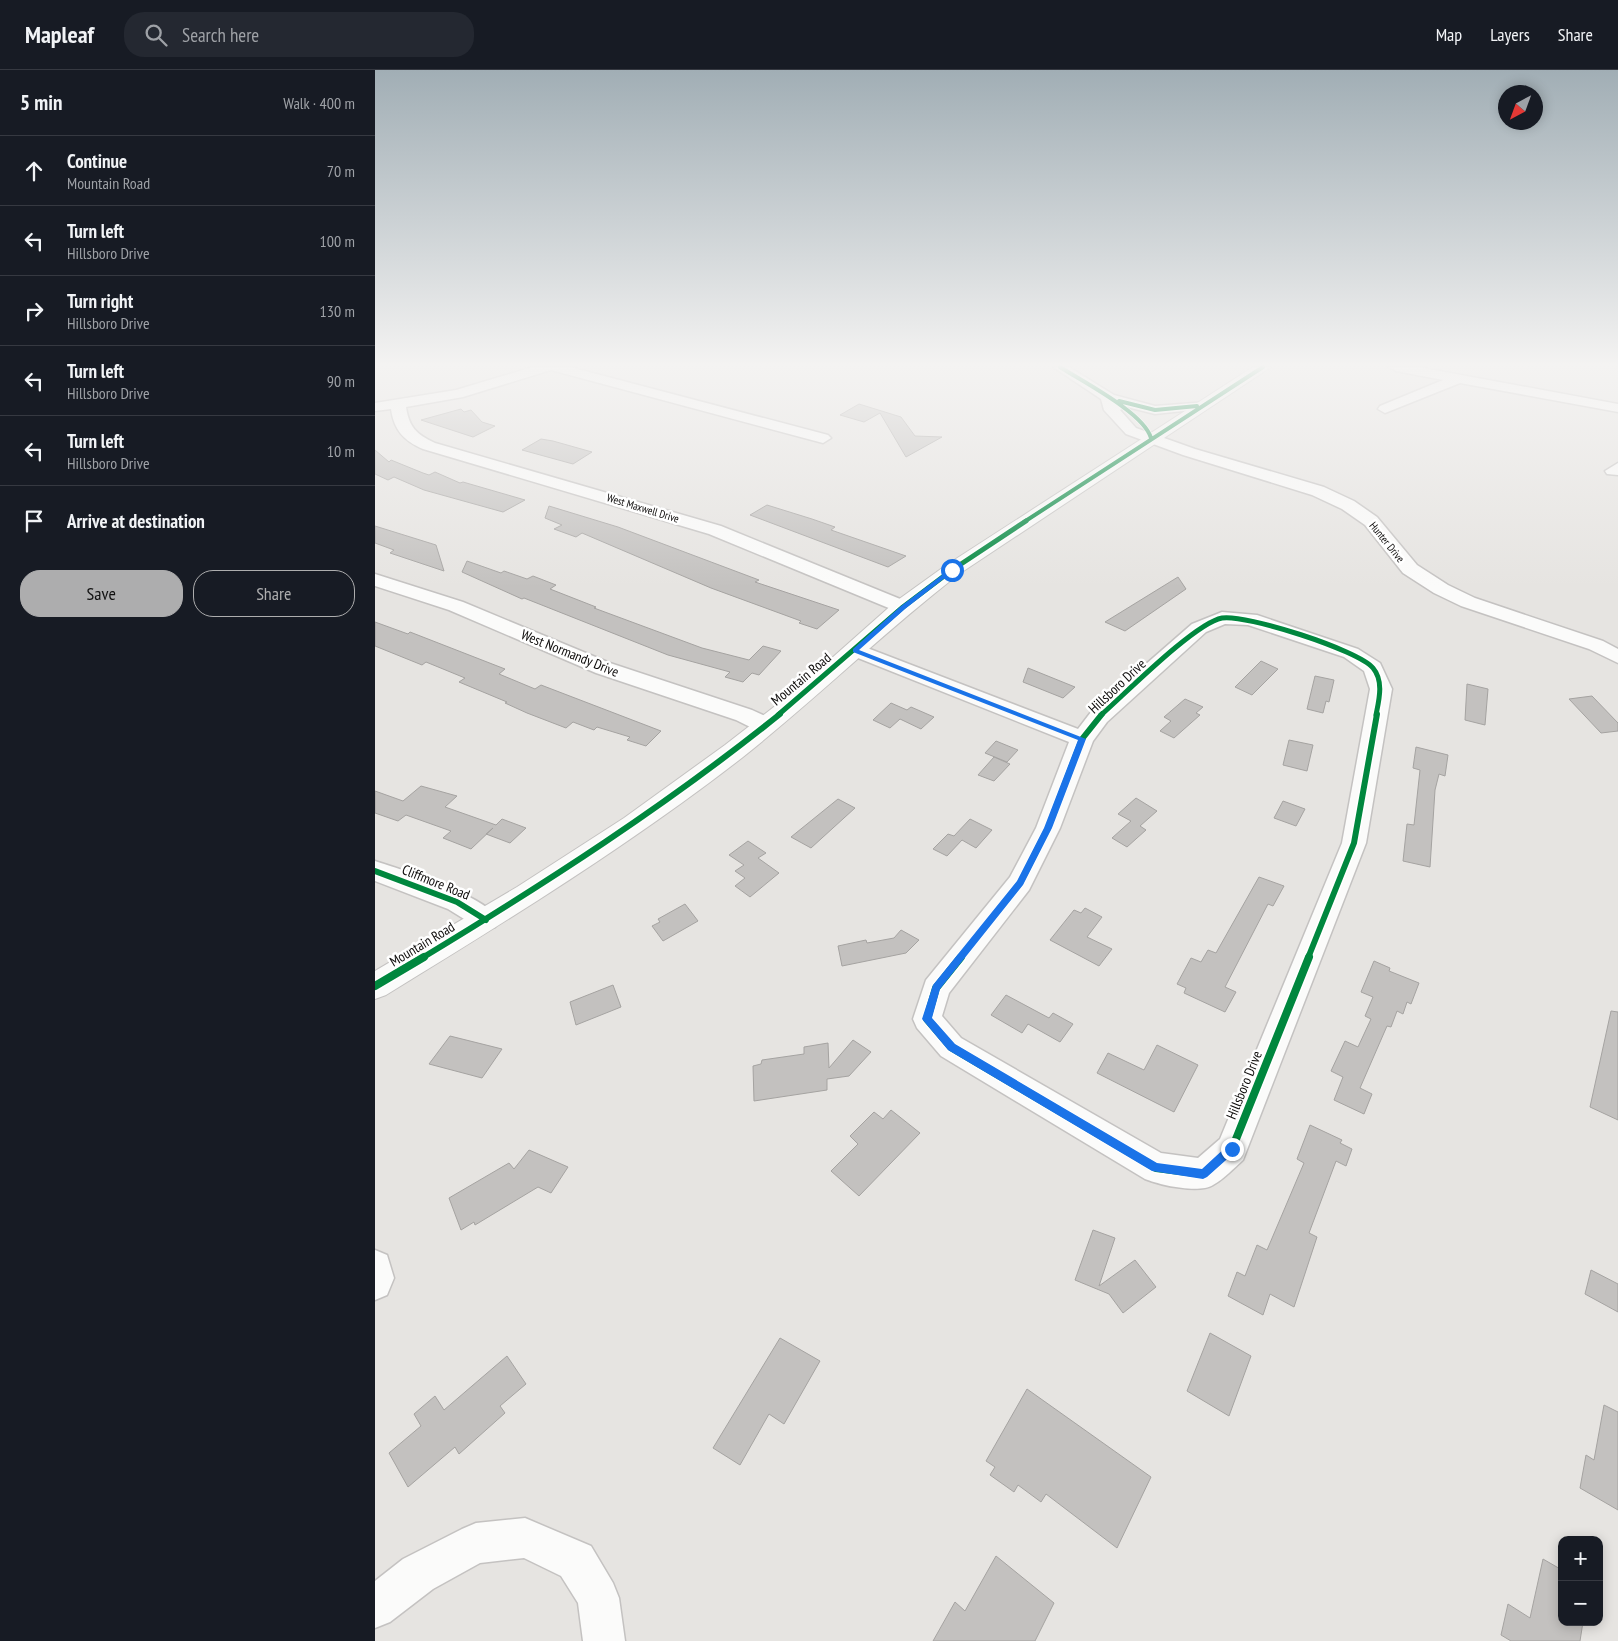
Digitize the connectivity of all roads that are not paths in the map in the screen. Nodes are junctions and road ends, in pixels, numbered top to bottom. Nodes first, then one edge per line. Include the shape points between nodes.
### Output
1 (419, 440) edge
2 (1148, 440) edge
3 (1158, 440) edge
4 (375, 580) edge
5 (903, 607) junction
6 (1596, 644) junction
7 (855, 650) junction
8 (1618, 651) edge
9 (1618, 657) edge
10 (766, 725) junction
11 (1082, 739) junction
12 (375, 871) edge
13 (485, 920) junction
14 (375, 986) edge
15 (375, 1267) edge
16 (375, 1283) edge
17 (375, 1606) edge
18 (604, 1641) edge

1 - 5 street, West Maxwell Drive via 429,446 715,530
2 - 5 main road, Mountain Road via 952,570
3 - 6 street, Hunter Drive via 1318,490 1371,521 1410,569 1441,589 1468,602
4 - 10 street, West Normandy Drive via 456,606 603,668
5 - 7 main road, Mountain Road
6 - 8 street
6 - 9 street, Hunter Drive
7 - 10 main road, Mountain Road
7 - 11 street
10 - 13 main road, Mountain Road via 640,820
11 - 11 street, Hillsboro Drive via 1048,828 1020,883 936,988 927,1019 951,1047 1156,1168 1203,1174 1232,1149 1354,843 1381,689 1373,668 1351,654 1250,619 1222,618 1199,628 1099,718
12 - 13 street, Cliffmore Road via 457,902
13 - 14 main road, Mountain Road
15 - 16 street
17 - 18 street via 417,1574 476,1543 525,1538 576,1560 598,1598

